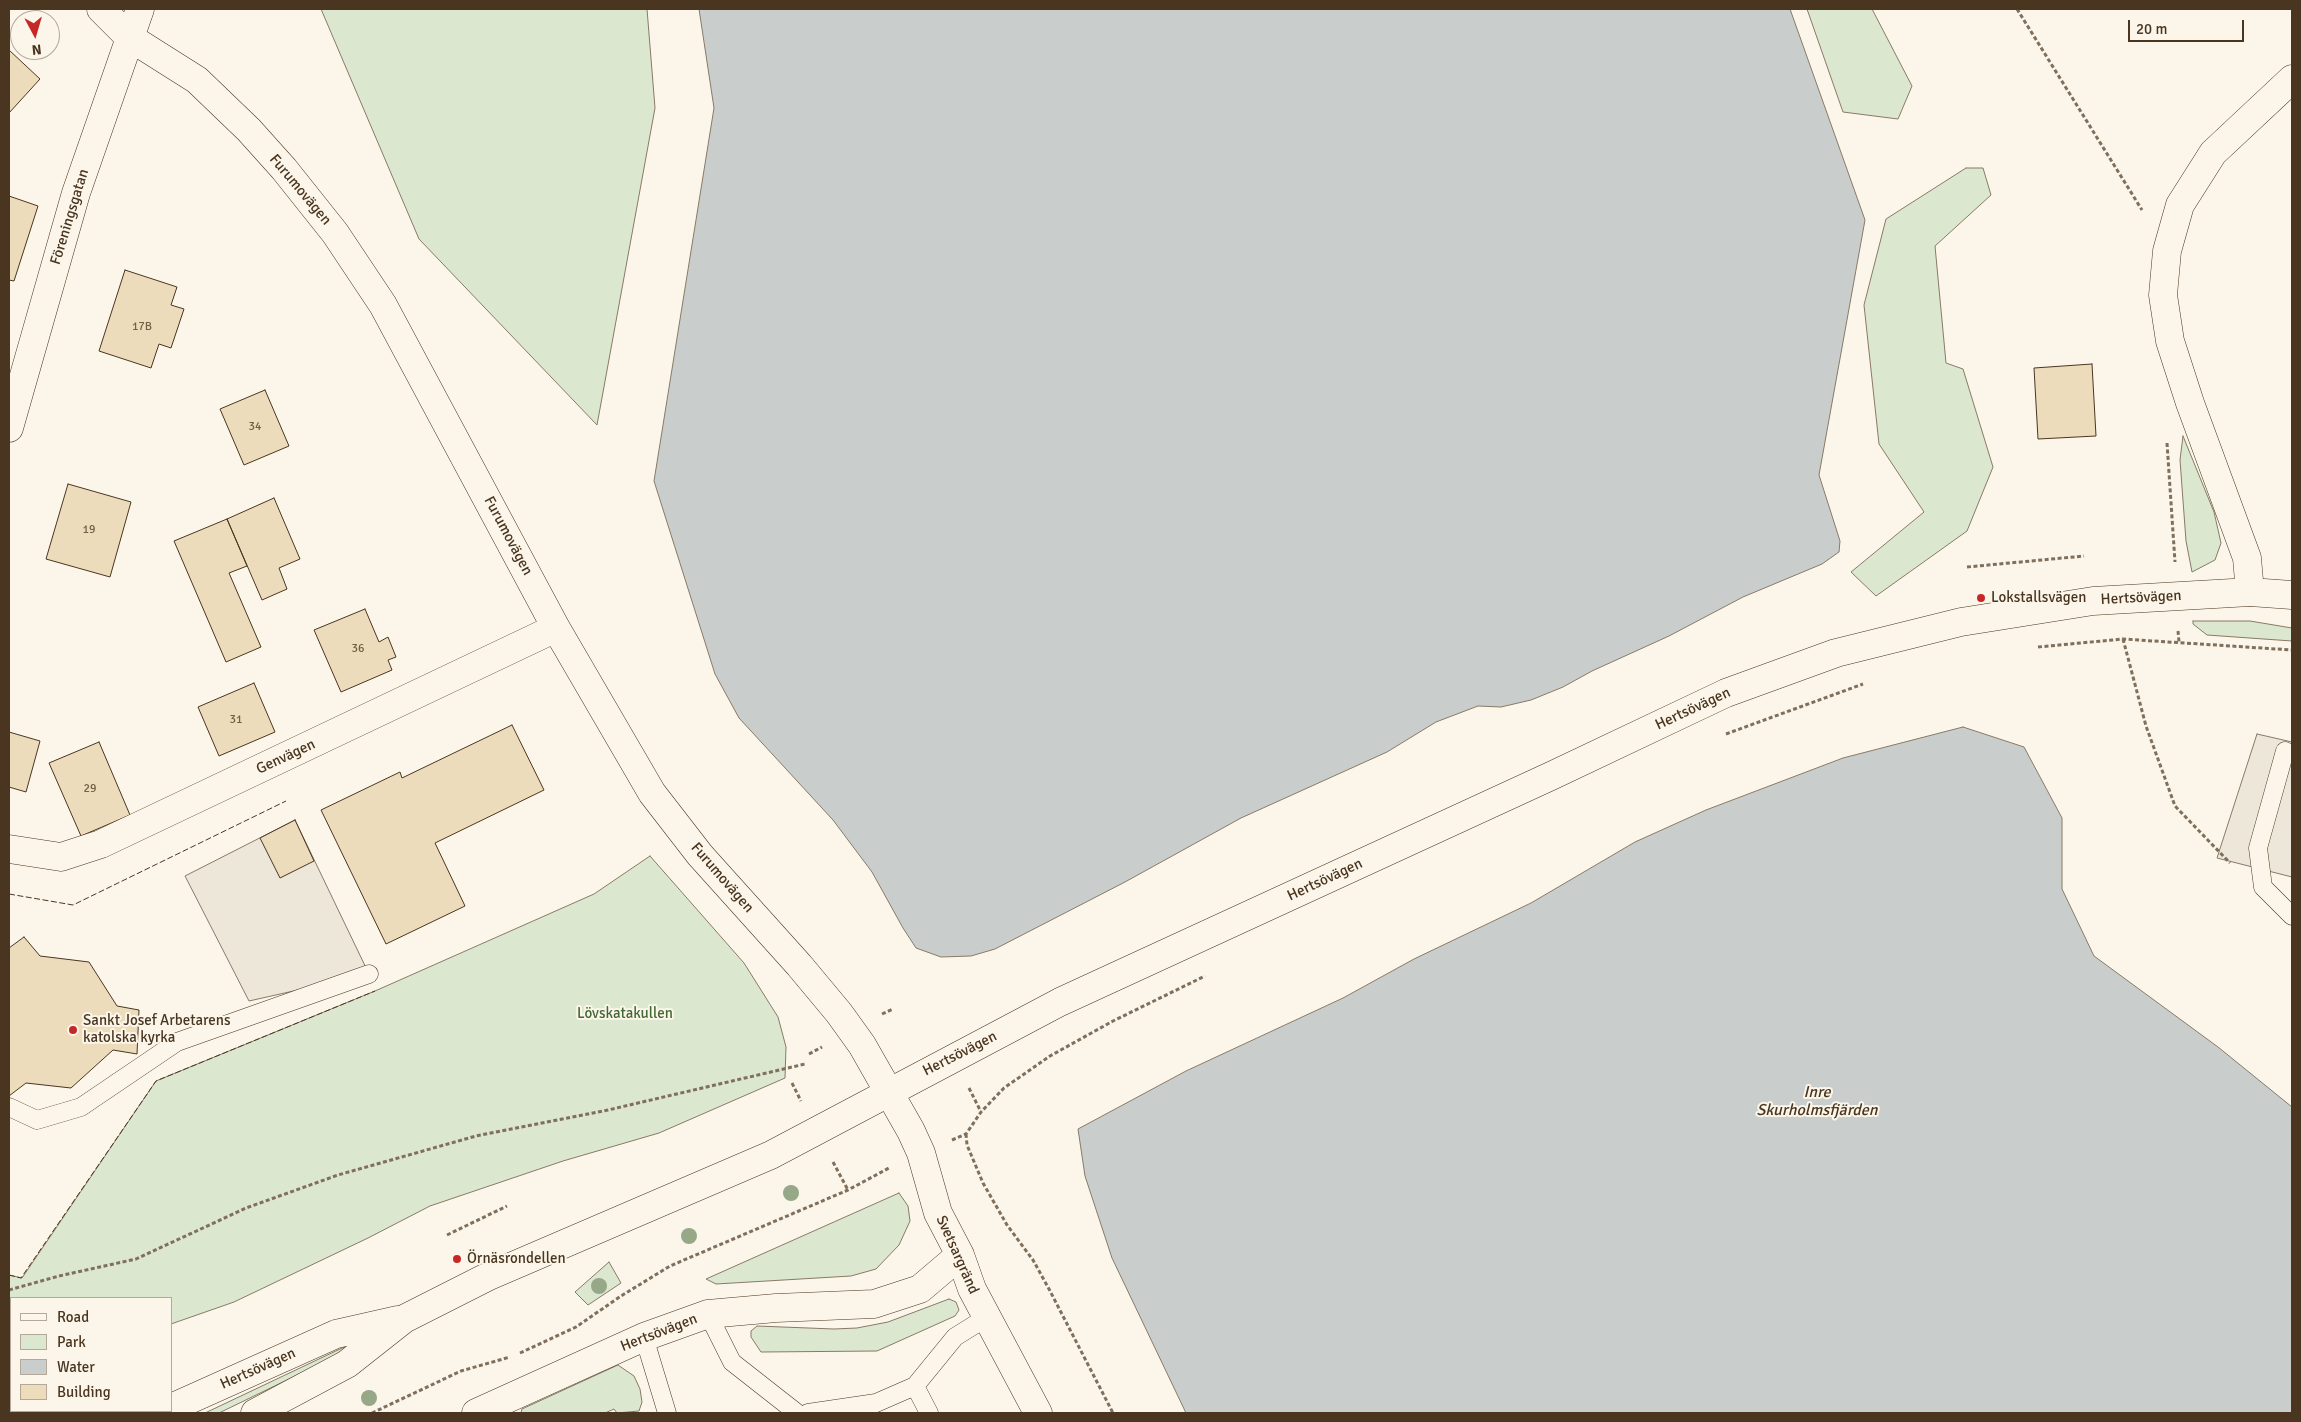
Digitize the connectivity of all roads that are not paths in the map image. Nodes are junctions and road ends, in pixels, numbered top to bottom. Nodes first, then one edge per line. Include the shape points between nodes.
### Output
1 (101, 9) edge
2 (140, 9) edge
3 (129, 37) junction
4 (2292, 79) edge
5 (9, 428) edge
6 (2250, 592) junction
7 (2292, 595) edge
8 (556, 628) junction
9 (2285, 751) dead end
10 (9, 849) edge
11 (2292, 916) edge
12 (369, 974) dead end
13 (888, 1091) junction
14 (9, 1107) edge
15 (960, 1255) junction
16 (708, 1314) junction
17 (987, 1317) junction
18 (404, 1319) junction
19 (644, 1337) junction
20 (915, 1386) junction
21 (290, 1405) edge
22 (172, 1408) edge
23 (255, 1413) edge
24 (479, 1413) edge
25 (667, 1413) edge
26 (796, 1413) edge
27 (808, 1413) edge
28 (929, 1413) edge
29 (1038, 1413) edge

1 - 3 street, Furumovägen
2 - 3 street, Föreningsgatan
3 - 5 street, Föreningsgatan via 76,193
3 - 8 street, Furumovägen via 203,86 284,169 334,233 388,313
4 - 6 street via 2213,153 2180,205 2167,251 2163,295 2170,341 2247,558
6 - 7 street, Hertsövägen
6 - 13 street, Hertsövägen via 2093,601 1961,622 1836,653 1726,693 1060,1002
8 - 10 street, Genvägen via 101,844 61,857
8 - 13 street, Furumovägen via 652,793 700,855 839,1013
9 - 11 lane via 2258,848 2263,887
12 - 14 lane via 177,1042 81,1107 37,1120
13 - 15 street, Svetsargränd via 921,1154 938,1213
13 - 18 street, Hertsövägen via 771,1155 487,1278
15 - 16 street, Hertsövägen via 920,1289 874,1304
15 - 17 street, Svetsargränd via 972,1290
16 - 19 street, Hertsövägen
16 - 26 lane via 732,1362
17 - 20 lane via 955,1337
17 - 29 street, Svetsargränd
18 - 21 street, Hertsövägen
18 - 22 street, Hertsövägen via 336,1334
19 - 24 street, Hertsövägen
19 - 25 lane
20 - 27 lane via 876,1403
20 - 28 lane
21 - 23 street, Hertsövägen

